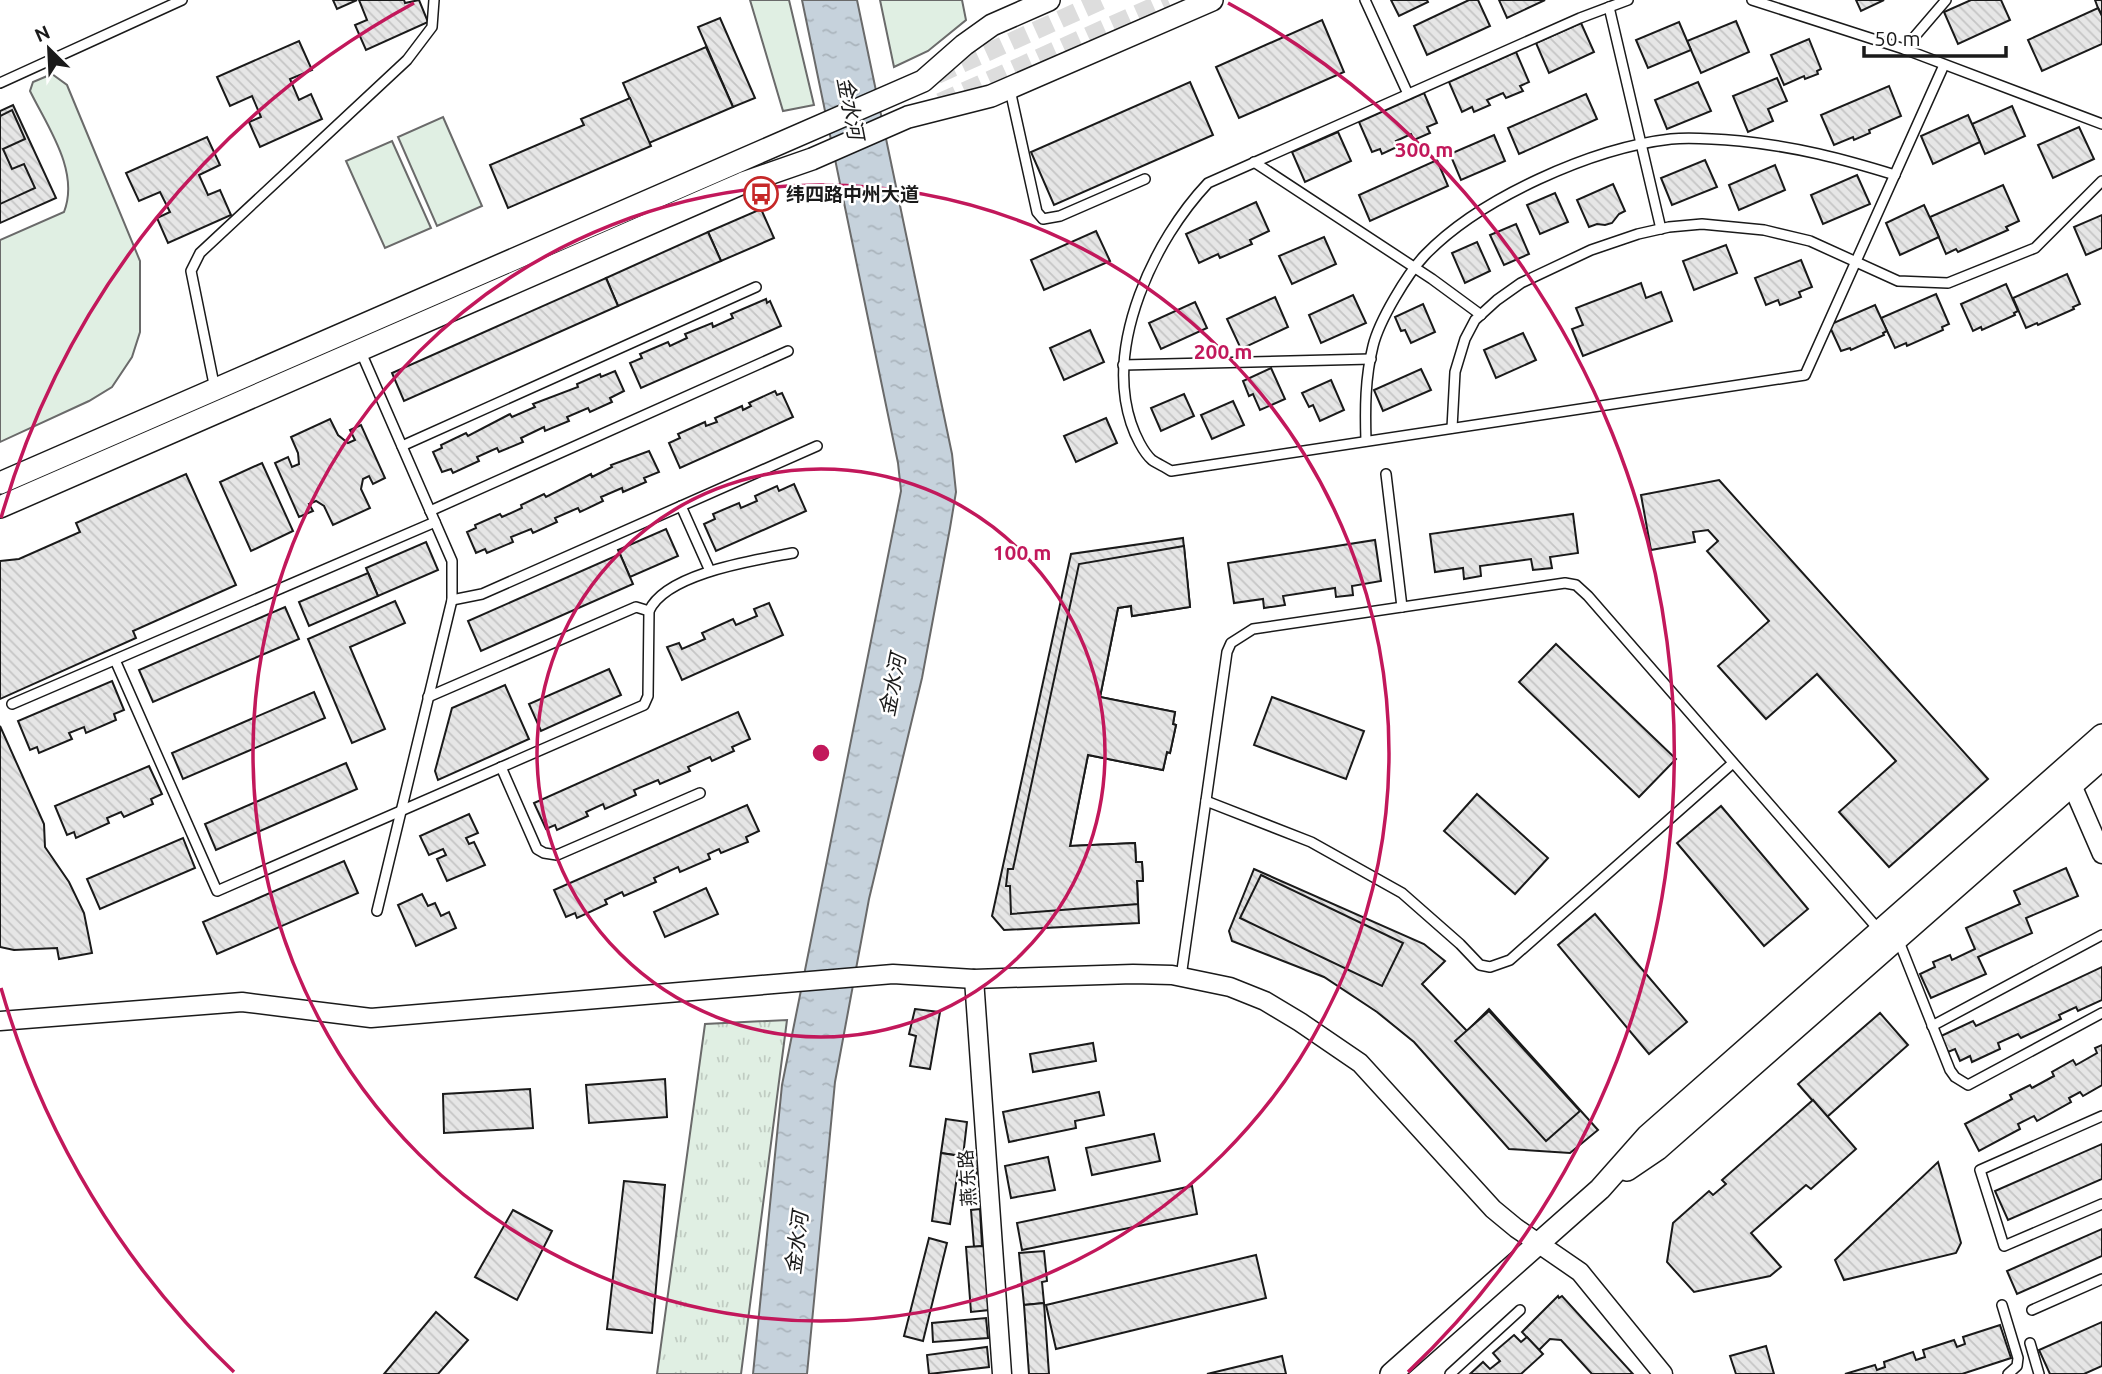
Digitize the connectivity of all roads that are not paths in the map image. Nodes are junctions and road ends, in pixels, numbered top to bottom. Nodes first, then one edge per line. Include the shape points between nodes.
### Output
1 (182, 0) edge
2 (434, 0) edge
3 (1049, 0) edge
4 (1212, 0) edge
5 (1365, 0) edge
6 (1628, 0) edge
7 (1752, 0) edge
8 (1946, 0) edge
9 (1603, 5) edge
10 (1904, 49) junction
11 (1944, 65) junction
12 (0, 83) edge
13 (1010, 88) junction
14 (1408, 94) junction
15 (2102, 124) edge
16 (1641, 145) junction
17 (1254, 162) junction
18 (1895, 175) junction
19 (1146, 179) dead end
20 (2102, 181) edge
21 (1661, 229) junction
22 (1855, 263) junction
23 (1416, 268) junction
24 (756, 287) dead end
25 (1481, 315) junction
26 (359, 350) junction
27 (788, 351) dead end
28 (1371, 359) junction
29 (1123, 365) junction
30 (215, 389) junction
31 (1452, 428) junction
32 (1366, 441) junction
33 (402, 446) junction
34 (817, 446) dead end
35 (1386, 474) dead end
36 (0, 483) edge
37 (681, 506) junction
38 (0, 507) edge
39 (430, 511) junction
40 (435, 522) junction
41 (793, 553) dead end
42 (710, 571) junction
43 (452, 600) junction
44 (1402, 607) junction
45 (649, 611) junction
46 (115, 660) junction
47 (428, 697) junction
48 (12, 704) dead end
49 (2102, 735) edge
50 (2102, 759) edge
51 (1733, 763) junction
52 (501, 767) junction
53 (2072, 785) junction
54 (700, 793) dead end
55 (1206, 801) junction
56 (401, 811) junction
57 (2102, 854) edge
58 (377, 911) dead end
59 (1888, 934) junction
60 (2102, 935) edge
61 (1181, 976) junction
62 (974, 979) junction
63 (2102, 1013) edge
64 (0, 1021) edge
65 (1932, 1026) junction
66 (2102, 1116) edge
67 (2102, 1204) edge
68 (1538, 1243) junction
69 (2102, 1279) edge
70 (2002, 1305) dead end
71 (1520, 1310) dead end
72 (2032, 1310) dead end
73 (2030, 1343) dead end
74 (1002, 1374) edge
75 (1391, 1374) edge
76 (1450, 1374) edge
77 (1663, 1374) edge
78 (2008, 1374) edge
79 (2039, 1374) edge

1 - 12 lane
2 - 30 lane via 432,27 407,60 200,253 191,271
3 - 30 street via 992,25 905,89
4 - 13 street
5 - 14 lane
6 - 9 lane
7 - 10 lane
8 - 10 lane
9 - 14 lane
9 - 16 lane
10 - 11 lane
11 - 15 lane
11 - 18 lane
13 - 19 lane via 1042,219 1060,216
13 - 26 street via 908,117 743,183
14 - 17 lane
16 - 18 lane via 1712,139 1783,146
16 - 21 lane
16 - 23 lane via 1570,166 1513,193 1471,216
17 - 23 lane
17 - 29 lane via 1208,183 1175,222 1147,274
18 - 22 lane
20 - 22 lane via 2035,248 1948,283 1898,281
21 - 22 lane via 1702,224 1764,230 1810,241
21 - 25 lane via 1571,258 1521,283
22 - 31 lane via 1805,375
23 - 25 lane
23 - 28 lane via 1388,309
24 - 33 lane
25 - 31 lane via 1465,339 1455,372
26 - 33 lane
26 - 38 street
27 - 39 lane
28 - 29 lane
28 - 32 lane via 1365,395
29 - 32 lane via 1123,387 1134,433 1152,460 1171,471
30 - 36 street
31 - 32 lane
33 - 39 lane
34 - 37 lane
35 - 44 lane
37 - 42 lane
37 - 43 lane via 482,594
39 - 40 lane
40 - 43 lane via 452,561
40 - 46 lane
41 - 42 lane
42 - 45 lane via 663,594
43 - 47 lane
44 - 51 lane via 1576,585
44 - 55 lane via 1253,629 1231,643
45 - 47 lane via 636,607
45 - 52 lane via 648,696 644,705
46 - 48 lane
46 - 56 lane via 217,891
47 - 56 lane
49 - 59 street
50 - 53 street
51 - 55 lane via 1510,960 1490,967 1480,965 1402,893 1311,842
51 - 59 lane
52 - 54 lane via 537,849 557,855
52 - 56 lane
53 - 57 street
53 - 59 street
55 - 61 lane
56 - 58 lane
59 - 65 lane
59 - 68 street via 1658,1149 1600,1189
60 - 65 lane
61 - 62 street
61 - 68 street via 1265,1001 1360,1063 1493,1209
62 - 64 street via 893,974 371,1018 242,1002
62 - 74 street, 燕东路
63 - 65 lane via 1968,1085 1950,1070
66 - 67 lane via 1980,1170 2004,1246
68 - 75 street
68 - 77 street via 1580,1272
69 - 72 lane
70 - 78 lane via 2018,1358
71 - 76 lane
73 - 79 lane

